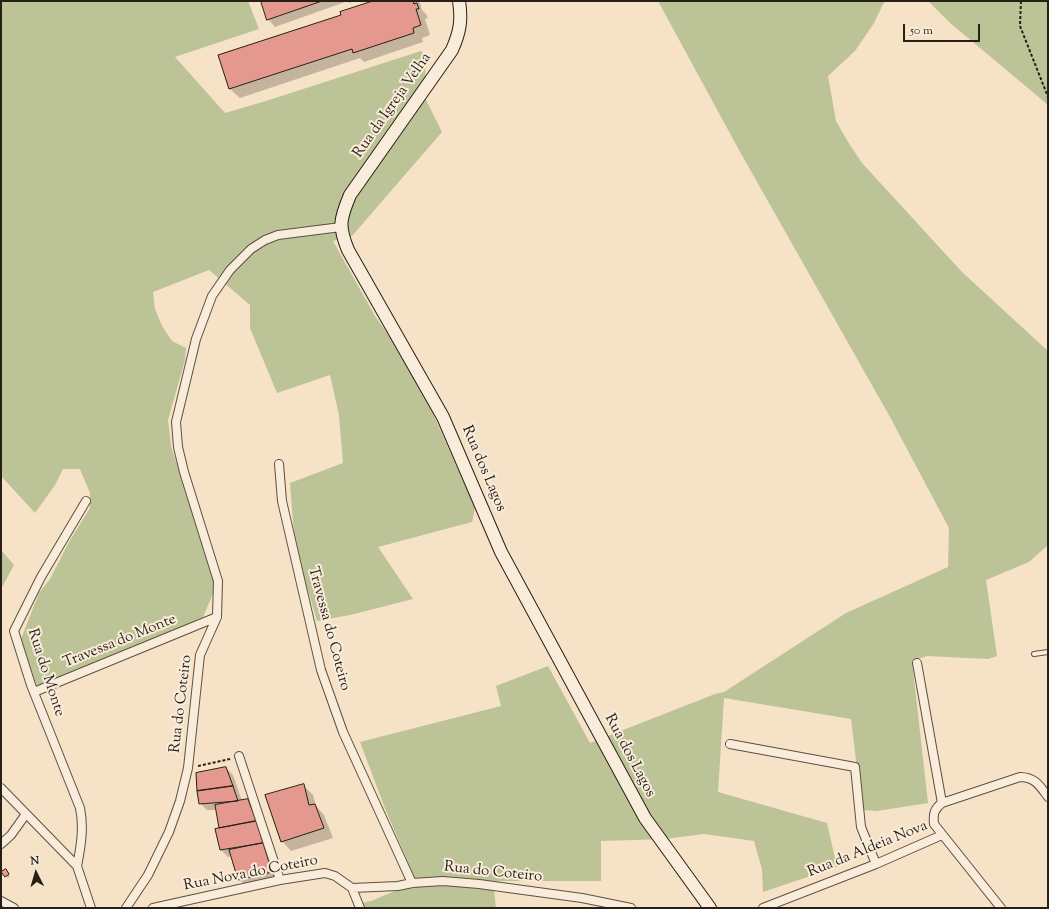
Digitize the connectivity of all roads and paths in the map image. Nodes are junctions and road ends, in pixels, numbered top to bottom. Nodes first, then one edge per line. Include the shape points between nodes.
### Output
1 (459, 1) edge
2 (1021, 1) edge
3 (1048, 97) edge
4 (340, 227) junction
5 (279, 464) dead end
6 (86, 501) dead end
7 (217, 617) junction
8 (1048, 652) edge
9 (1034, 654) dead end
10 (917, 663) dead end
11 (34, 692) junction
12 (730, 744) dead end
13 (239, 756) joint
14 (188, 768) junction
15 (1, 788) edge
16 (1048, 797) edge
17 (942, 803) junction
18 (26, 814) junction
19 (942, 835) junction
20 (1, 844) edge
21 (876, 864) junction
22 (77, 866) junction
23 (280, 880) junction
24 (412, 883) junction
25 (352, 888) junction
26 (1, 901) edge
27 (14, 908) edge
28 (91, 908) edge
29 (126, 908) edge
30 (152, 908) edge
31 (360, 908) edge
32 (630, 908) edge
33 (710, 908) edge
34 (763, 908) edge
35 (1001, 908) edge

1 - 4 street, Rua da Igreja Velha via 459,35 452,50 350,195
2 - 3 path via 1020,26
4 - 7 street, Rua do Coteiro via 278,235 251,249 230,270 212,296 196,339 176,422 184,472 218,581
4 - 33 street, Rua dos Lagos via 348,250 443,417 501,552 645,818
5 - 24 street, Travessa do Coteiro via 282,501 321,670 344,732
6 - 11 street, Rua do Monte via 41,577 14,631
7 - 11 street, Travessa do Monte
7 - 14 street, Rua do Coteiro via 200,655
8 - 9 lane
10 - 17 street
11 - 22 street, Rua do Monte via 80,808 81,844
12 - 21 street via 855,766 861,827
13 - 14 path
13 - 23 street
14 - 29 street, Rua do Coteiro via 169,832 148,875
15 - 18 street
16 - 17 street via 1034,780 1020,777
17 - 19 street via 933,815 934,824
18 - 20 street
18 - 22 street
19 - 21 street, Rua da Aldeia Nova
19 - 35 street, Rua da Aldeia Nova
21 - 34 street, Rua da Aldeia Nova
22 - 28 street
23 - 25 street, Rua Nova do Coteiro via 325,874 335,876
23 - 30 street, Rua Nova do Coteiro
24 - 25 street, Rua do Coteiro
24 - 32 street, Rua do Coteiro via 443,881 479,884 582,898
25 - 31 street
26 - 27 street

